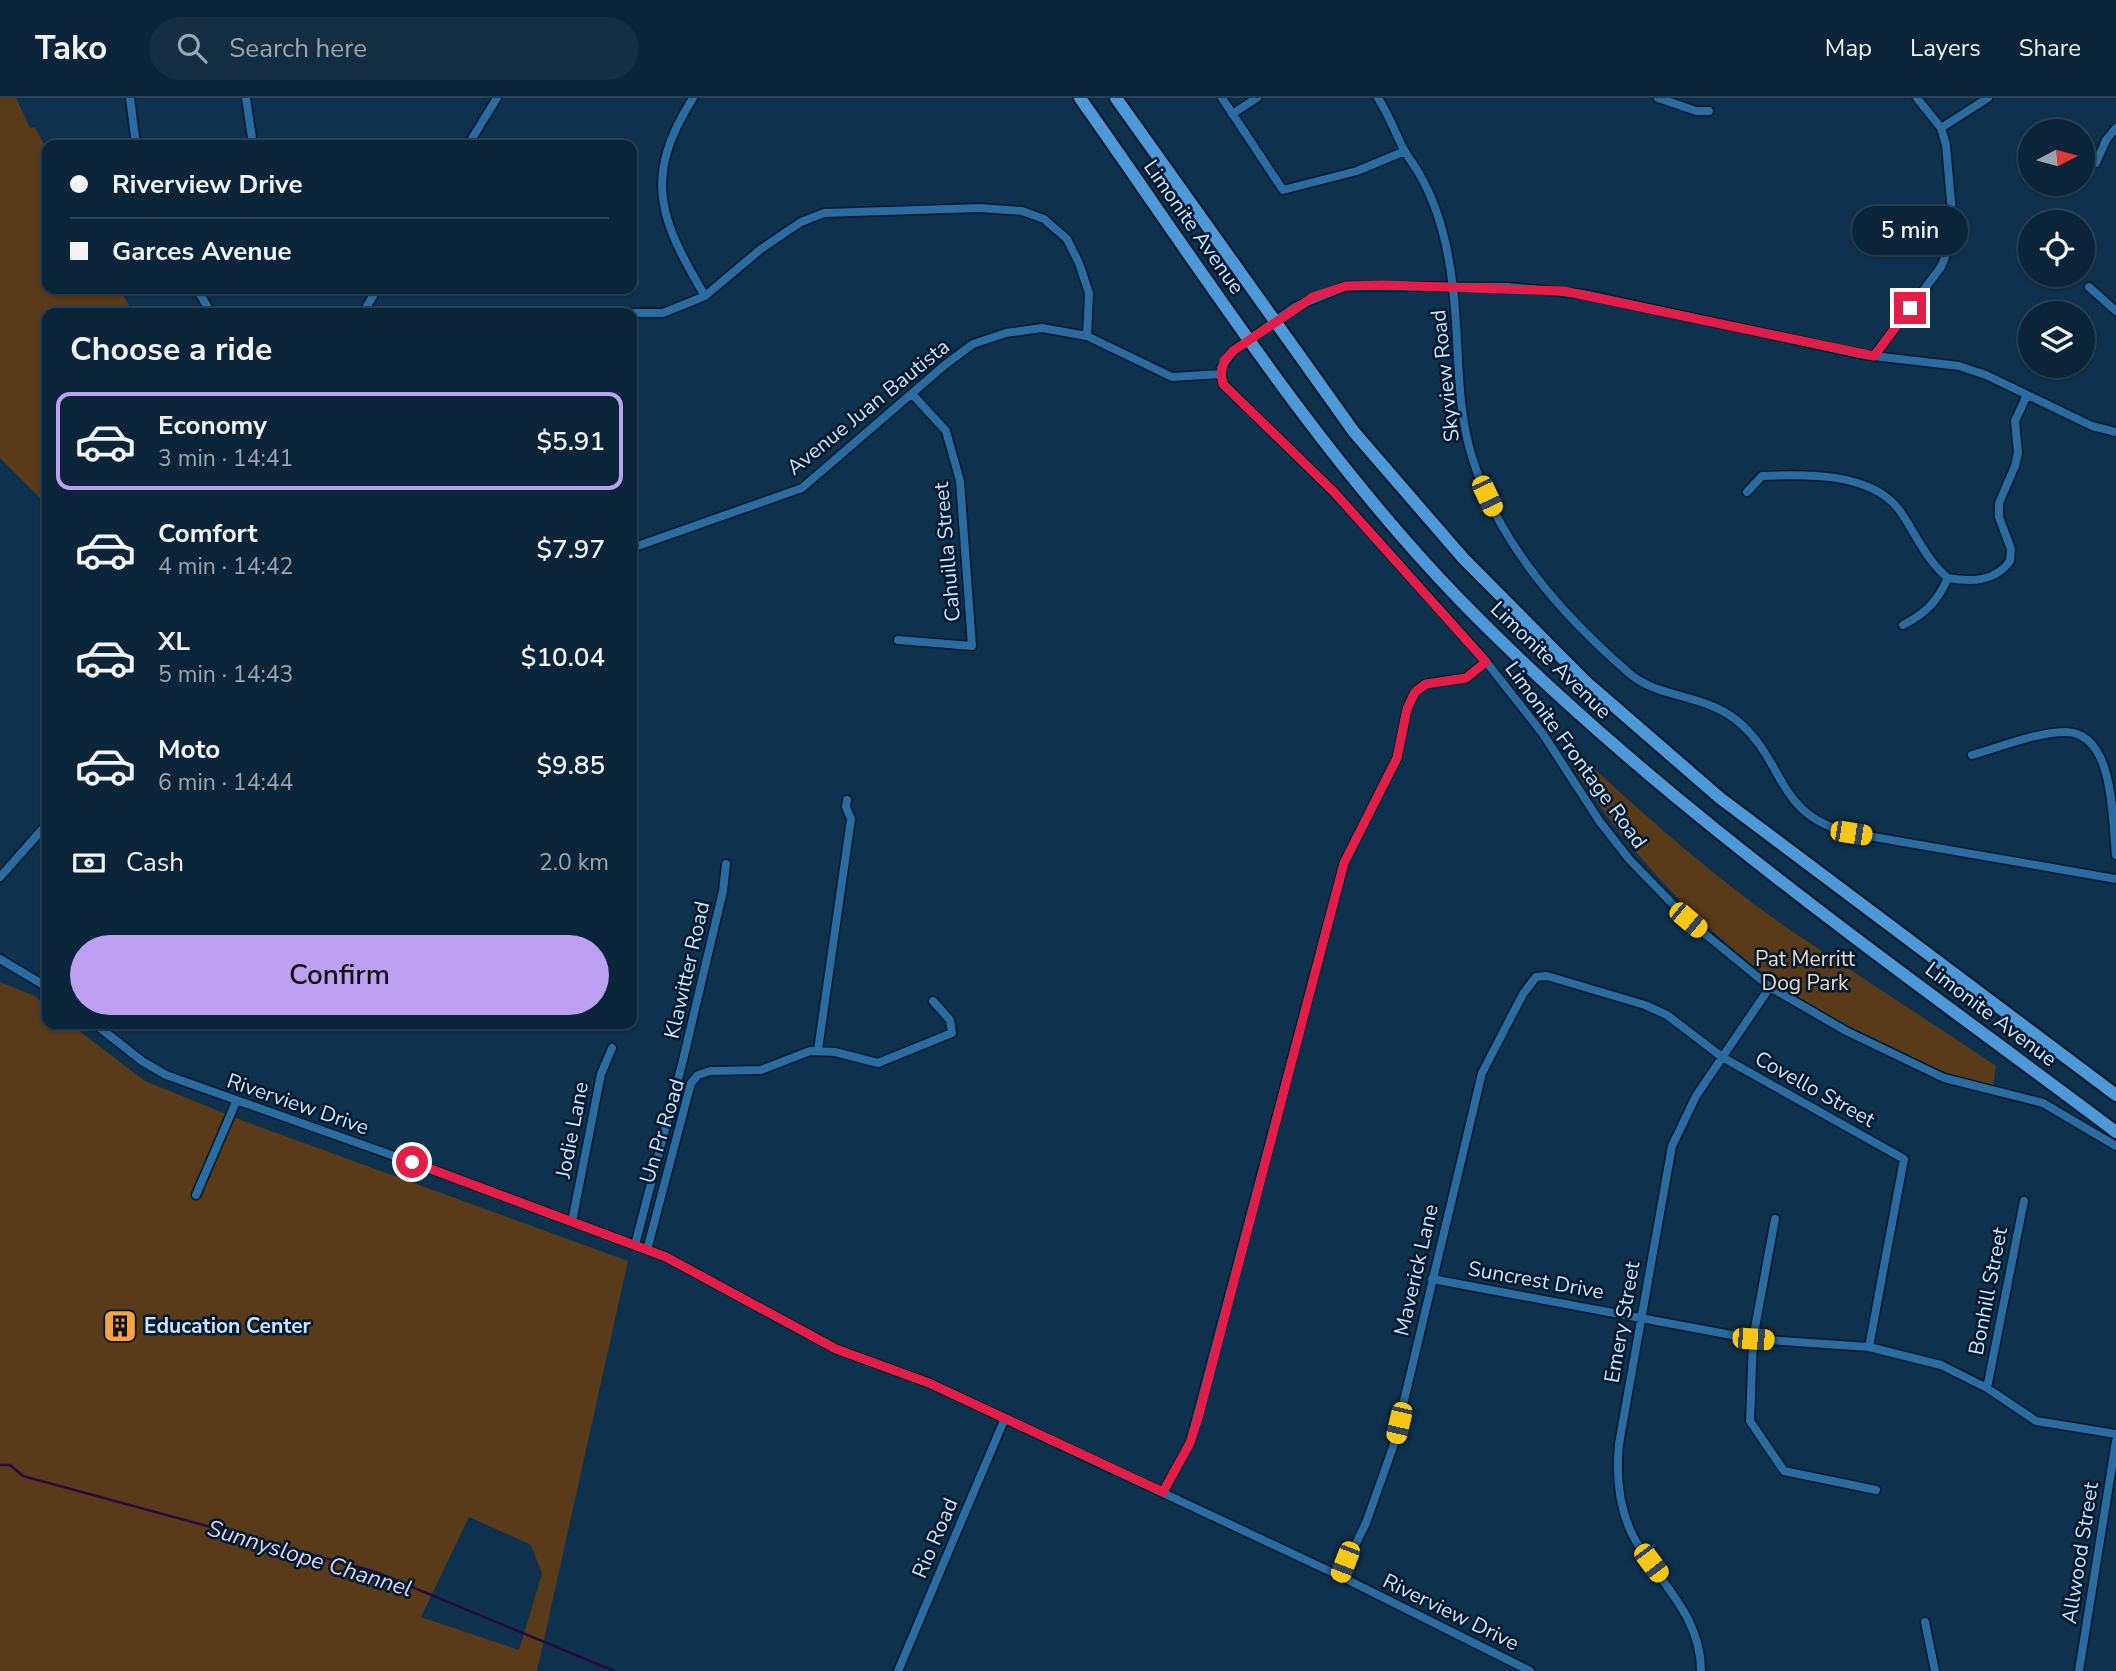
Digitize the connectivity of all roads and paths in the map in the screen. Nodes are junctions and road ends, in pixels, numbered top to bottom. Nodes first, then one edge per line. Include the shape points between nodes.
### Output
1 (130, 98) edge
2 (246, 98) edge
3 (497, 98) edge
4 (693, 98) edge
5 (1080, 98) edge
6 (1116, 98) edge
7 (1222, 98) edge
8 (1257, 98) edge
9 (1378, 98) edge
10 (1658, 98) edge
11 (1917, 98) edge
12 (1988, 98) edge
13 (1709, 111) dead end
14 (1232, 114) junction
15 (1941, 128) junction
16 (2116, 128) edge
17 (134, 140) edge
18 (252, 140) edge
19 (471, 140) edge
20 (1405, 151) junction
21 (2096, 163) dead end
22 (1453, 285) junction
23 (2089, 288) dead end
24 (705, 296) junction
25 (2116, 311) edge
26 (637, 313) edge
27 (1273, 322) junction
28 (1087, 336) junction
29 (1251, 341) junction
30 (1874, 356) junction
31 (1221, 374) junction
32 (913, 395) junction
33 (2027, 395) junction
34 (2116, 432) edge
35 (1747, 492) dead end
36 (637, 546) edge
37 (1948, 578) junction
38 (1903, 625) dead end
39 (898, 640) dead end
40 (1486, 662) junction
41 (1972, 755) dead end
42 (848, 800) dead end
43 (42, 830) edge
44 (2116, 855) edge
45 (726, 864) dead end
46 (0, 877) edge
47 (2116, 879) edge
48 (0, 958) edge
49 (1536, 977) joint
50 (42, 984) edge
51 (1770, 987) junction
52 (933, 1001) dead end
53 (101, 1029) edge
54 (612, 1048) dead end
55 (818, 1050) junction
56 (1722, 1057) junction
57 (680, 1076) junction
58 (694, 1081) junction
59 (2116, 1095) edge
60 (236, 1102) junction
61 (2116, 1132) edge
62 (2116, 1146) edge
63 (196, 1195) dead end
64 (2024, 1201) dead end
65 (1775, 1219) dead end
66 (572, 1222) junction
67 (635, 1245) junction
68 (647, 1250) junction
69 (1433, 1279) junction
70 (1641, 1318) junction
71 (1753, 1339) junction
72 (1870, 1347) junction
73 (1987, 1388) junction
74 (1005, 1418) junction
75 (2116, 1434) edge
76 (2116, 1441) edge
77 (1876, 1490) dead end
78 (1163, 1492) junction
79 (1340, 1576) junction
80 (1926, 1622) dead end
81 (898, 1671) edge
82 (1530, 1671) edge
83 (1701, 1671) edge
84 (1936, 1671) edge
85 (2079, 1671) edge

1 - 17 street
2 - 18 street
3 - 19 street
4 - 24 street via 668,144 662,175 664,211 673,243
5 - 29 main road, Limonite Avenue
6 - 27 main road, Limonite Avenue
7 - 14 street
8 - 14 street
9 - 20 street, Skyview Road
10 - 13 street
11 - 15 street
12 - 15 street
14 - 20 street via 1283,190 1357,171
15 - 30 street via 1952,213 1951,243 1941,267
16 - 21 street
20 - 22 street, Skyview Road via 1433,205
22 - 27 street via 1346,286 1313,297
22 - 30 street via 1583,294
22 - 47 street, Skyview Road via 1458,377 1472,456 1487,496 1509,539 1558,604 1638,681 1704,701 1736,720 1764,751 1793,802 1818,823 1851,833
23 - 25 street
24 - 26 street via 663,313
24 - 28 street via 761,249 801,222 824,213 1022,211 1044,219 1067,239 1089,293
27 - 29 street
27 - 59 main road, Limonite Avenue via 1378,460 1463,558 1585,681 1720,798
28 - 31 street, Avenue Juan Bautista via 1172,377
28 - 32 street, Avenue Juan Bautista via 1042,328 973,344
29 - 31 street via 1233,351
29 - 61 main road, Limonite Avenue via 1349,472 1449,588 1567,704 1733,845
30 - 33 street via 1959,366
31 - 40 street, Limonite Frontage Road via 1223,384 1334,492
32 - 36 street, Avenue Juan Bautista via 802,488
32 - 39 street, Cahuilla Street via 946,431 960,481 972,646
33 - 34 street via 2092,426
33 - 37 street via 2015,421 2015,466 1999,503 2010,561 1995,576
35 - 37 street via 1762,477 1791,474 1866,486 1884,494 1899,510 1928,557
37 - 38 street via 1936,603
40 - 51 street, Limonite Frontage Road via 1536,724 1629,859 1688,920
40 - 78 street via 1466,678 1426,684 1415,692 1397,758 1344,863 1198,1418
41 - 44 street via 2067,732 2087,739 2102,756 2106,772
42 - 55 street via 851,819
43 - 46 street
45 - 57 street, Klawitter Road
48 - 50 street
49 - 56 street, Covello Street via 1547,976 1645,1005 1667,1015
49 - 69 street, Maverick Lane via 1482,1073
51 - 56 street, Emery Street
51 - 62 street, Limonite Frontage Road via 1914,1066 1969,1086 2043,1103
52 - 55 street via 953,1027 948,1035 878,1063
53 - 60 street, Riverview Drive via 166,1075
54 - 66 street, Jodie Lane via 601,1074
55 - 58 street, Un Pr Road via 761,1070 710,1071
56 - 70 street, Emery Street via 1696,1096 1672,1146
56 - 72 street, Covello Street via 1904,1159
57 - 58 street
57 - 67 street, Klawitter Road
58 - 68 street, Un Pr Road
60 - 63 street
60 - 66 street, Riverview Drive
64 - 73 street, Bonhill Street
65 - 71 street
66 - 67 street, Riverview Drive
67 - 68 street, Riverview Drive
68 - 74 street, Riverview Drive via 836,1349 929,1383
69 - 70 street, Suncrest Drive
69 - 79 street, Maverick Lane via 1389,1460
70 - 71 street, Suncrest Drive
70 - 83 street, Emery Street via 1619,1444 1618,1486 1632,1532 1687,1613
71 - 72 street, Suncrest Drive
71 - 77 street via 1750,1421 1784,1471
72 - 73 street, Suncrest Drive via 1941,1365
73 - 75 street, Suncrest Drive via 2036,1421
74 - 78 street, Riverview Drive
74 - 81 street, Rio Road
76 - 85 street, Allwood Street
78 - 79 street, Riverview Drive
79 - 82 street, Riverview Drive
80 - 84 street

